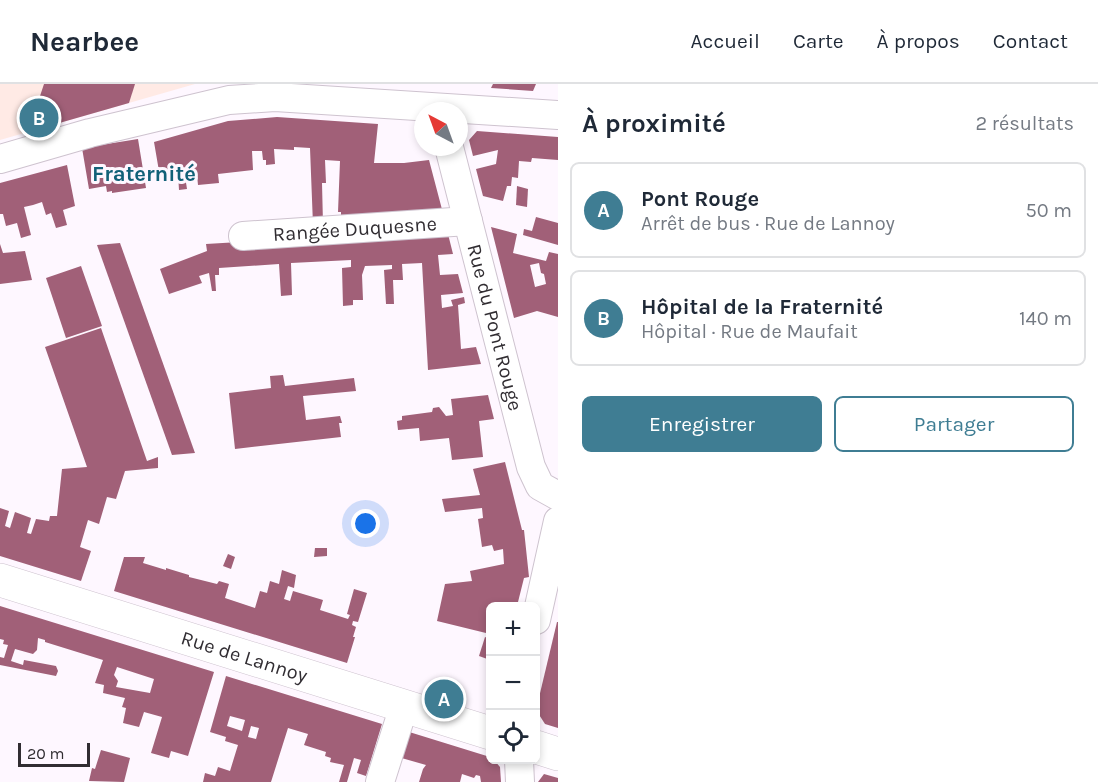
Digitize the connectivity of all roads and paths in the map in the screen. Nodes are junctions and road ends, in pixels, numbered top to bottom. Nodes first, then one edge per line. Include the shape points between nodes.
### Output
1 (414, 107) edge
2 (468, 110) edge
3 (558, 115) edge
4 (451, 156) edge
5 (0, 159) edge
6 (468, 221) junction
7 (243, 236) dead end
8 (558, 496) edge
9 (558, 521) edge
10 (0, 580) edge
11 (540, 602) edge
12 (404, 706) junction
13 (486, 732) edge
14 (540, 748) edge
15 (558, 754) edge
16 (519, 764) edge
17 (380, 782) edge
18 (520, 782) edge

1 - 5 street via 275,97 229,100 71,137
2 - 3 street
4 - 6 street, Rue du Pont Rouge
6 - 7 street, Rangée Duquesne
6 - 8 street, Rue du Pont Rouge via 531,467 540,486
9 - 11 street
10 - 12 main road, Rue de Lannoy
12 - 13 main road, Rue de Lannoy
12 - 17 street
14 - 15 main road
16 - 18 street

